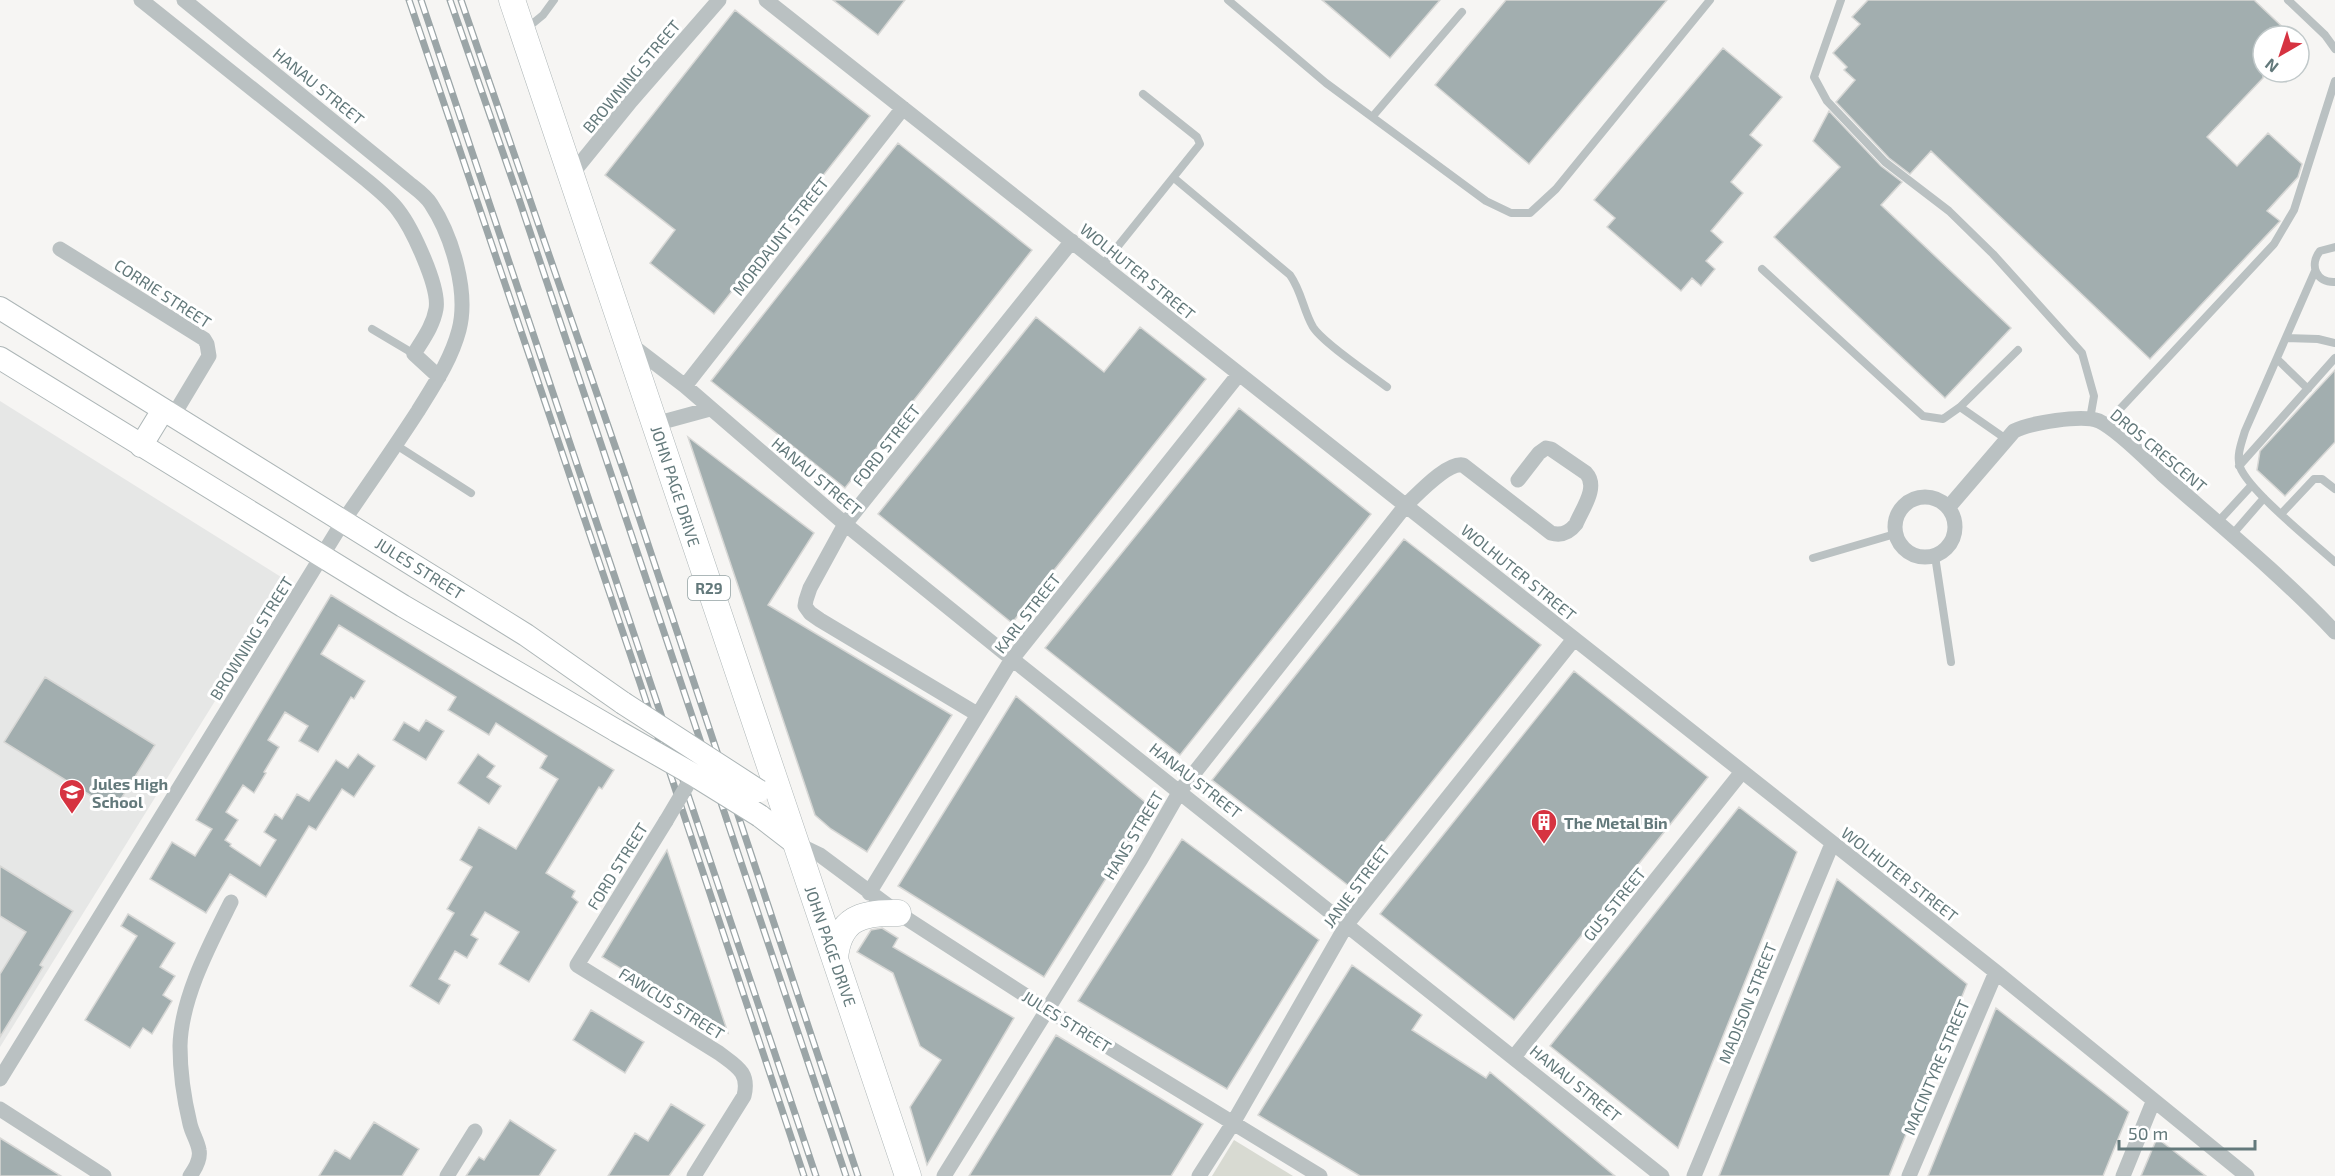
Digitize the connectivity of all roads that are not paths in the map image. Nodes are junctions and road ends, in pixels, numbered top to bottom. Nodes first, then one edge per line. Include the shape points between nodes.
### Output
1 (141, 0) edge
2 (184, 0) edge
3 (512, 0) edge
4 (544, 0) edge
5 (554, 0) edge
6 (718, 0) edge
7 (766, 0) edge
8 (1228, 0) edge
9 (1710, 0) edge
10 (1841, 0) edge
11 (2288, 0) edge
12 (547, 10) junction
13 (1462, 12) dead end
14 (522, 31) junction
15 (2335, 49) edge
16 (2335, 81) edge
17 (1143, 94) dead end
18 (903, 108) junction
19 (1373, 116) junction
20 (571, 175) junction
21 (1174, 178) junction
22 (430, 202) joint
23 (1072, 241) junction
24 (2335, 247) edge
25 (60, 249) dead end
26 (1102, 266) junction
27 (1762, 269) dead end
28 (2315, 271) junction
29 (2335, 282) edge
30 (0, 308) edge
31 (372, 329) dead end
32 (2286, 338) junction
33 (628, 342) junction
34 (2335, 343) edge
35 (2018, 350) dead end
36 (414, 354) junction
37 (0, 358) edge
38 (2335, 358) edge
39 (2277, 359) junction
40 (1239, 374) junction
41 (439, 377) junction
42 (685, 386) junction
43 (1387, 387) dead end
44 (2308, 389) junction
45 (1960, 407) junction
46 (710, 409) junction
47 (168, 413) junction
48 (2090, 419) junction
49 (655, 424) junction
50 (2105, 425) junction
51 (2006, 439) junction
52 (396, 445) junction
53 (141, 446) junction
54 (2239, 466) junction
55 (1518, 480) dead end
56 (2251, 486) junction
57 (2335, 489) edge
58 (471, 494) dead end
59 (2264, 498) junction
60 (1406, 505) junction
61 (1948, 508) junction
62 (2282, 513) junction
63 (344, 520) junction
64 (2217, 523) junction
65 (845, 524) junction
66 (1896, 534) junction
67 (2231, 536) junction
68 (1935, 556) junction
69 (323, 557) junction
70 (1813, 558) dead end
71 (2335, 562) edge
72 (2335, 632) edge
73 (526, 634) junction
74 (1574, 639) junction
75 (1012, 659) junction
76 (1951, 662) dead end
77 (505, 666) junction
78 (977, 714) junction
79 (705, 754) junction
80 (1741, 773) junction
81 (694, 775) junction
82 (1180, 791) junction
83 (786, 813) junction
84 (795, 843) junction
85 (1832, 844) junction
86 (820, 855) junction
87 (869, 893) junction
88 (231, 902) dead end
89 (898, 913) junction
90 (1347, 924) junction
91 (835, 958) junction
92 (577, 965) joint
93 (1996, 972) junction
94 (1048, 1010) junction
95 (1514, 1057) junction
96 (0, 1079) edge
97 (2153, 1102) junction
98 (0, 1109) edge
99 (1233, 1123) junction
100 (475, 1131) dead end
101 (104, 1176) edge
102 (190, 1176) edge
103 (447, 1176) edge
104 (694, 1176) edge
105 (908, 1176) edge
106 (944, 1176) edge
107 (1199, 1176) edge
108 (1320, 1176) edge
109 (1662, 1176) edge
110 (1694, 1176) edge
111 (1909, 1176) edge
112 (2123, 1176) edge
113 (2247, 1176) edge

1 - 36 street via 364,178 397,209 434,284 437,305 433,325
2 - 22 street, HANAU STREET
3 - 14 main road, JOHN PAGE DRIVE / R29
4 - 12 lane
5 - 12 lane
6 - 20 street, BROWNING STREET
7 - 18 street, WOLHUTER STREET
8 - 19 lane via 1326,83
9 - 19 lane via 1556,189 1530,213 1511,213 1486,201
10 - 48 lane via 1814,77 1821,93 1885,162 1949,211 1993,254 2082,353 2094,396
11 - 15 lane
12 - 14 lane
13 - 19 lane
14 - 20 main road, JOHN PAGE DRIVE / R29
16 - 50 lane via 2294,210 2274,244
17 - 21 lane via 1197,137 1200,144
18 - 23 street, WOLHUTER STREET
18 - 42 street, MORDAUNT STREET
20 - 33 main road, JOHN PAGE DRIVE / R29
21 - 26 lane
21 - 43 lane via 1290,275 1299,287 1313,327
22 - 41 street, BROWNING STREET via 456,260 461,298 459,328
23 - 26 street, WOLHUTER STREET
23 - 65 street, FORD STREET
24 - 28 lane via 2320,251
25 - 47 street, CORRIE STREET via 204,339 208,357
26 - 40 street, WOLHUTER STREET
27 - 45 lane via 1923,416 1943,419
28 - 29 lane via 2322,279
28 - 32 lane
30 - 47 main road, JULES STREET
31 - 36 lane
32 - 34 lane
32 - 39 lane
33 - 42 street, HANAU STREET
33 - 49 main road, JOHN PAGE DRIVE / R29
35 - 45 lane
36 - 41 street
37 - 53 main road, JULES STREET
38 - 44 lane
39 - 44 lane
39 - 54 lane via 2245,431
40 - 60 street, WOLHUTER STREET
40 - 75 street, KARL STREET
41 - 52 street, BROWNING STREET
42 - 46 street, HANAU STREET
44 - 54 lane
45 - 51 lane
46 - 49 street
46 - 65 street, HANAU STREET
47 - 53 main road
47 - 63 main road, JULES STREET
48 - 50 street, DROS CRESCENT
48 - 51 street, DROS CRESCENT via 2025,426
49 - 83 main road, JOHN PAGE DRIVE / R29
50 - 64 street, DROS CRESCENT
51 - 61 street, DROS CRESCENT
52 - 58 lane
52 - 63 street, BROWNING STREET
53 - 69 main road, JULES STREET
54 - 56 lane
55 - 60 street, HANS STREET via 1539,453 1551,448 1586,473 1592,487 1576,524 1562,534 1551,533 1463,465 1453,465
56 - 59 lane
56 - 64 lane
57 - 62 lane via 2322,479 2314,479
59 - 62 lane
59 - 67 lane
60 - 74 street, WOLHUTER STREET
60 - 82 street, HANS STREET
61 - 66 street via 1938,500 1924,497 1911,501 1895,521
61 - 68 street via 1954,521 1954,536 1947,548
62 - 71 lane
63 - 69 street, BROWNING STREET
63 - 73 main road, JULES STREET
64 - 67 street, DROS CRESCENT
65 - 75 street, HANAU STREET
65 - 78 street, FORD STREET via 810,588 805,606 810,613
66 - 68 street via 1910,554 1922,558
66 - 70 lane
67 - 72 street, DROS CRESCENT
68 - 76 lane
69 - 77 main road, JULES STREET
69 - 96 street, BROWNING STREET
73 - 77 main road
73 - 79 main road, JULES STREET, bridge via 623,703
74 - 80 street, WOLHUTER STREET
74 - 90 street, JANIE STREET
75 - 78 street, KARL STREET
75 - 82 street, HANAU STREET
77 - 81 main road, JULES STREET, bridge
78 - 87 street, KARL STREET
79 - 81 street, FORD STREET, bridge
79 - 83 main road, JULES STREET, bridge
80 - 85 street, WOLHUTER STREET
80 - 95 street, GUS STREET
81 - 84 main road, JULES STREET, bridge
81 - 92 street, FORD STREET, bridge
82 - 90 street, HANAU STREET
82 - 94 street, HANS STREET
83 - 84 main road, JOHN PAGE DRIVE / R29
83 - 86 street, JULES STREET
84 - 86 street, JULES STREET
84 - 91 main road, JOHN PAGE DRIVE / R29
85 - 93 street, WOLHUTER STREET
85 - 110 street, MADISON STREET
86 - 87 street, JULES STREET
87 - 89 street, JULES STREET
88 - 102 street via 186,1009 180,1045 183,1085 199,1151
89 - 91 main road via 869,914 855,920 836,944
89 - 94 street, JULES STREET
90 - 95 street, HANAU STREET
90 - 99 street, JANIE STREET
91 - 105 main road, JOHN PAGE DRIVE / R29
92 - 104 street, FAWCUS STREET via 719,1053 744,1076 744,1096
93 - 97 street, WOLHUTER STREET
93 - 111 street, MACINTYRE STREET
94 - 99 street, JULES STREET
94 - 106 street, HANS STREET
95 - 109 street, HANAU STREET
97 - 112 street
97 - 113 street, WOLHUTER STREET
98 - 101 street
99 - 107 street, JANIE STREET
99 - 108 street, JULES STREET
100 - 103 street

